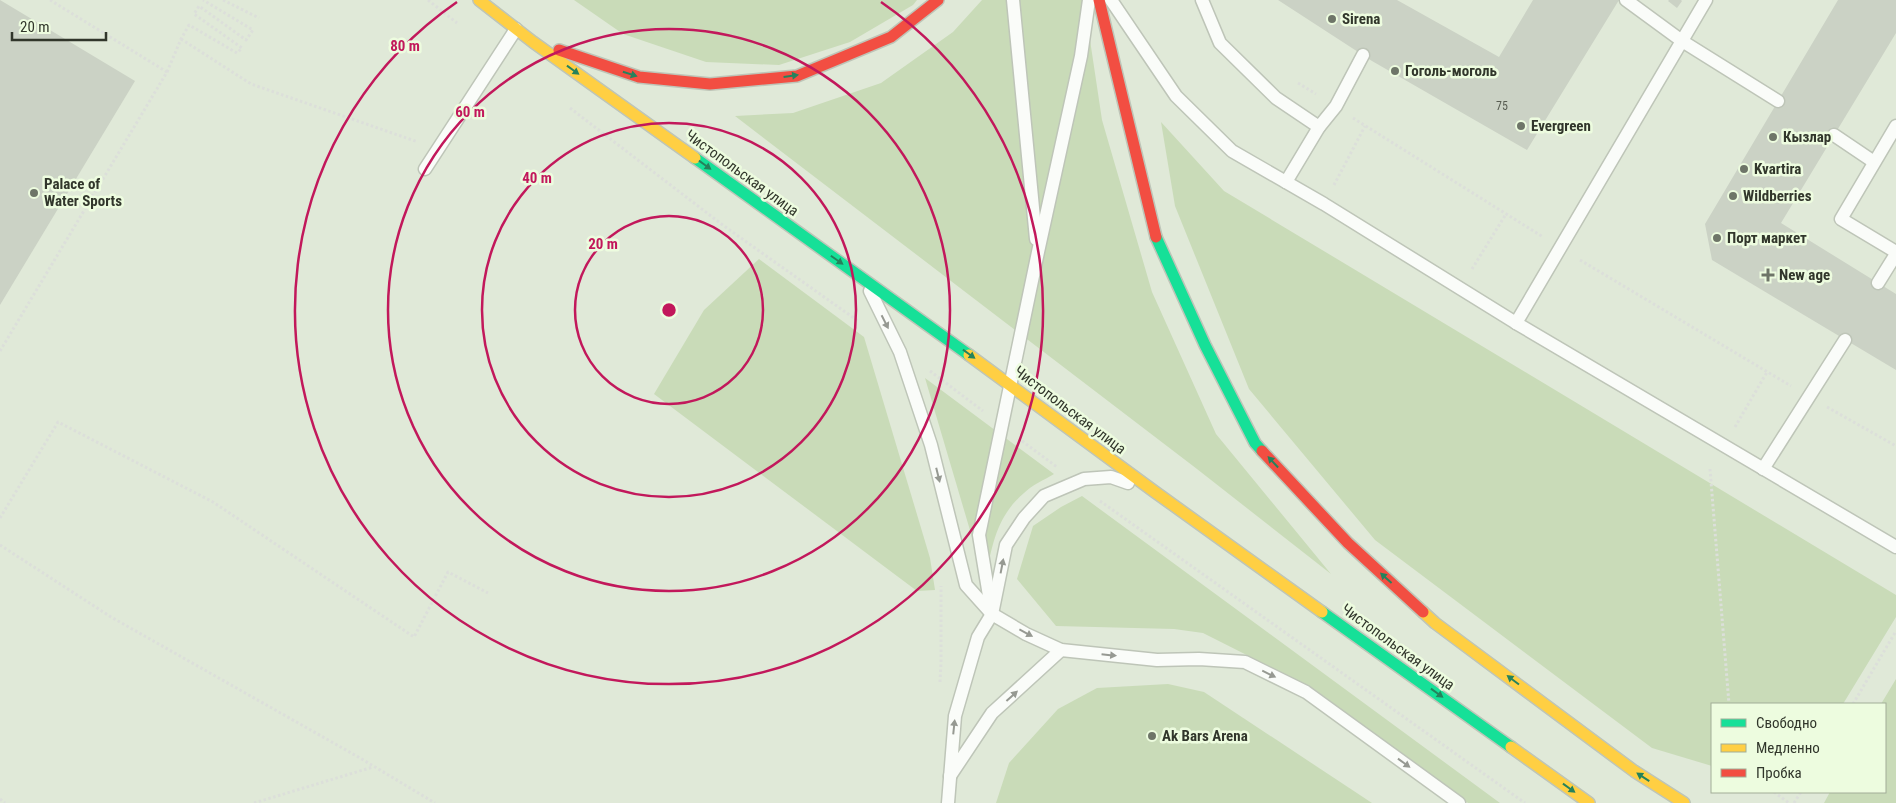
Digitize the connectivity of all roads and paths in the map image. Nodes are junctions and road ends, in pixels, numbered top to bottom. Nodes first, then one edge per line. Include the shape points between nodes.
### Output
1 (50, 0) edge
2 (203, 0) edge
3 (223, 0) edge
4 (428, 0) edge
5 (480, 0) edge
6 (938, 0) edge
7 (1013, 0) edge
8 (1089, 0) edge
9 (1099, 0) edge
10 (1111, 0) edge
11 (1202, 0) edge
12 (1626, 0) edge
13 (1706, 0) edge
14 (260, 18) dead end
15 (460, 24) dead end
16 (516, 28) junction
17 (181, 38) junction
18 (1682, 41) junction
19 (534, 42) junction
20 (1363, 55) dead end
21 (167, 72) junction
22 (1778, 101) dead end
23 (562, 102) dead end
24 (1366, 126) dead end
25 (1896, 126) edge
26 (1319, 127) junction
27 (1834, 135) dead end
28 (438, 149) junction
29 (1874, 162) junction
30 (425, 169) dead end
31 (1286, 182) junction
32 (1324, 204) junction
33 (1506, 214) dead end
34 (1038, 252) junction
35 (1896, 253) edge
36 (863, 278) junction
37 (1878, 283) dead end
38 (1460, 288) junction
39 (860, 322) dead end
40 (1516, 323) junction
41 (1846, 340) dead end
42 (0, 351) edge
43 (1767, 372) dead end
44 (1010, 384) junction
45 (1732, 432) dead end
46 (1710, 469) dead end
47 (1763, 469) junction
48 (1154, 492) junction
49 (1097, 500) dead end
50 (0, 518) edge
51 (0, 545) edge
52 (1896, 548) edge
53 (940, 580) dead end
54 (488, 593) dead end
55 (992, 614) junction
56 (1896, 631) edge
57 (1061, 650) junction
58 (939, 691) dead end
59 (1729, 703) edge
60 (1854, 703) edge
61 (374, 766) junction
62 (950, 776) junction
63 (1775, 793) edge
64 (0, 799) edge
65 (6, 803) edge
66 (254, 803) edge
67 (435, 803) edge
68 (948, 803) edge
69 (1459, 803) edge
70 (1525, 803) edge
71 (1589, 803) edge
72 (1684, 803) edge
73 (1789, 803) edge

1 - 21 path
2 - 17 path via 253,30 246,40 199,6 194,14 242,48 237,54 190,25
3 - 14 path
4 - 15 path
5 - 16 main road, Чистопольская улица
19 -> 6 main road, Чистопольская улица via 639,77 710,84 797,76 891,37
7 - 34 lane
8 - 34 lane via 1081,56
72 -> 9 main road via 1634,771 1435,623 1348,544 1255,444 1157,239
10 - 31 lane via 1176,96 1232,151
11 - 26 lane via 1220,43 1276,98
12 - 18 lane
13 - 18 lane
16 - 19 main road, Чистопольская улица
16 - 28 lane
17 - 21 path
17 - 28 path via 251,84
18 - 22 lane
18 - 40 lane
19 -> 36 main road, Чистопольская улица
20 - 26 lane via 1336,106
21 - 42 path
23 - 39 path via 724,226
24 - 32 path
25 - 29 lane
26 - 31 lane
27 - 29 lane
28 - 30 lane
29 - 35 lane via 1840,218
31 - 32 lane
32 - 38 lane
33 - 38 path
34 - 44 lane
35 - 37 lane
36 -> 44 main road, Чистопольская улица
36 -> 55 lane via 900,352 931,445 966,585
38 - 40 lane
40 - 47 lane
41 - 47 lane
43 - 45 path
44 - 48 main road, Чистопольская улица
44 - 55 lane via 979,535
46 - 59 path
47 - 52 lane
55 -> 48 lane via 1006,545 1044,496 1084,479 1111,477
48 -> 71 main road, Чистопольская улица
49 - 70 path
50 - 54 path via 58,422 213,502 414,638 448,572
51 - 61 path via 111,617
53 - 58 path via 942,663
55 -> 57 lane
62 -> 55 lane via 955,716 978,637
56 - 60 path
62 -> 57 lane via 992,713
57 -> 69 lane via 1157,660 1245,662 1306,692
61 - 66 path
61 - 67 path
62 - 68 lane
63 - 73 path
64 - 65 path

